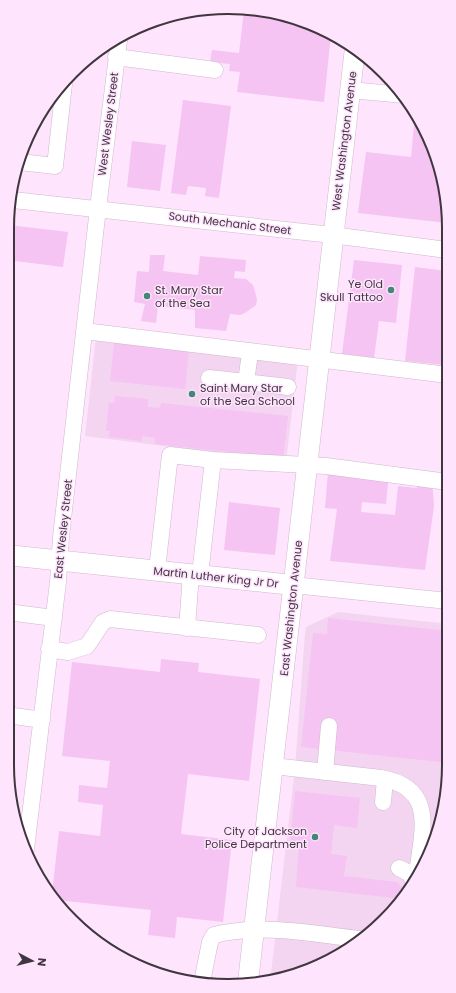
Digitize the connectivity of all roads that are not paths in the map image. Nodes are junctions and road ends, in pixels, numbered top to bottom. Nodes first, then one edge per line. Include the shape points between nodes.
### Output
1 (118, 45) edge
2 (354, 55) edge
3 (116, 57) junction
4 (215, 70) dead end
5 (350, 90) junction
6 (63, 92) edge
7 (395, 94) edge
8 (24, 162) edge
9 (16, 200) edge
10 (98, 208) junction
11 (332, 235) junction
12 (442, 249) edge
13 (84, 331) junction
14 (250, 353) junction
15 (319, 361) junction
16 (442, 374) edge
17 (209, 378) dead end
18 (246, 382) junction
19 (288, 387) dead end
20 (213, 460) junction
21 (307, 466) junction
22 (442, 481) edge
23 (14, 556) edge
24 (59, 560) junction
25 (157, 570) junction
26 (196, 574) junction
27 (293, 585) junction
28 (442, 600) edge
29 (14, 613) edge
30 (54, 618) junction
31 (187, 628) junction
32 (258, 635) dead end
33 (50, 649) junction
34 (14, 716) edge
35 (42, 720) junction
36 (329, 726) dead end
37 (273, 766) junction
38 (325, 772) junction
39 (385, 779) junction
40 (382, 802) dead end
41 (27, 840) edge
42 (418, 863) edge
43 (399, 868) dead end
44 (411, 876) edge
45 (254, 930) junction
46 (353, 938) edge
47 (203, 977) edge
48 (248, 978) edge

1 - 3 street, West Wesley Street
2 - 5 main road, West Washington Avenue
3 - 4 street
3 - 10 street, West Wesley Street
5 - 7 street
5 - 11 main road, West Washington Avenue
6 - 8 street via 55,166
9 - 10 street, South Mechanic Street
10 - 11 street, South Mechanic Street
10 - 13 street, East Wesley Street
11 - 12 street, South Mechanic Street
11 - 15 main road, East Washington Avenue
13 - 14 street
13 - 24 street, East Wesley Street
14 - 15 street
14 - 18 street
15 - 16 street
15 - 21 main road, East Washington Avenue
17 - 18 street
18 - 19 street
20 - 21 street
20 - 25 street via 170,455
20 - 26 street
21 - 22 street
21 - 27 main road, East Washington Avenue
23 - 24 main road, Martin Luther King Jr Dr
24 - 25 main road, Martin Luther King Jr Dr
24 - 30 street, East Wesley Street
25 - 26 main road, Martin Luther King Jr Dr
26 - 27 main road, Martin Luther King Jr Dr
26 - 31 street
27 - 28 street, Martin Luther King Jr Dr
27 - 37 main road, East Washington Avenue
29 - 30 street
30 - 33 street, East Wesley Street
31 - 32 street
31 - 33 street via 110,620 103,622 87,646 68,652
33 - 35 street, East Wesley Street
34 - 35 street
35 - 41 street, East Wesley Street
36 - 38 street
37 - 38 street
37 - 45 main road, East Washington Avenue
38 - 39 street
39 - 40 street
39 - 42 street via 398,782 410,789 420,802 422,821
43 - 44 street
45 - 46 street
45 - 47 street via 214,936 210,942
45 - 48 main road, East Washington Avenue

